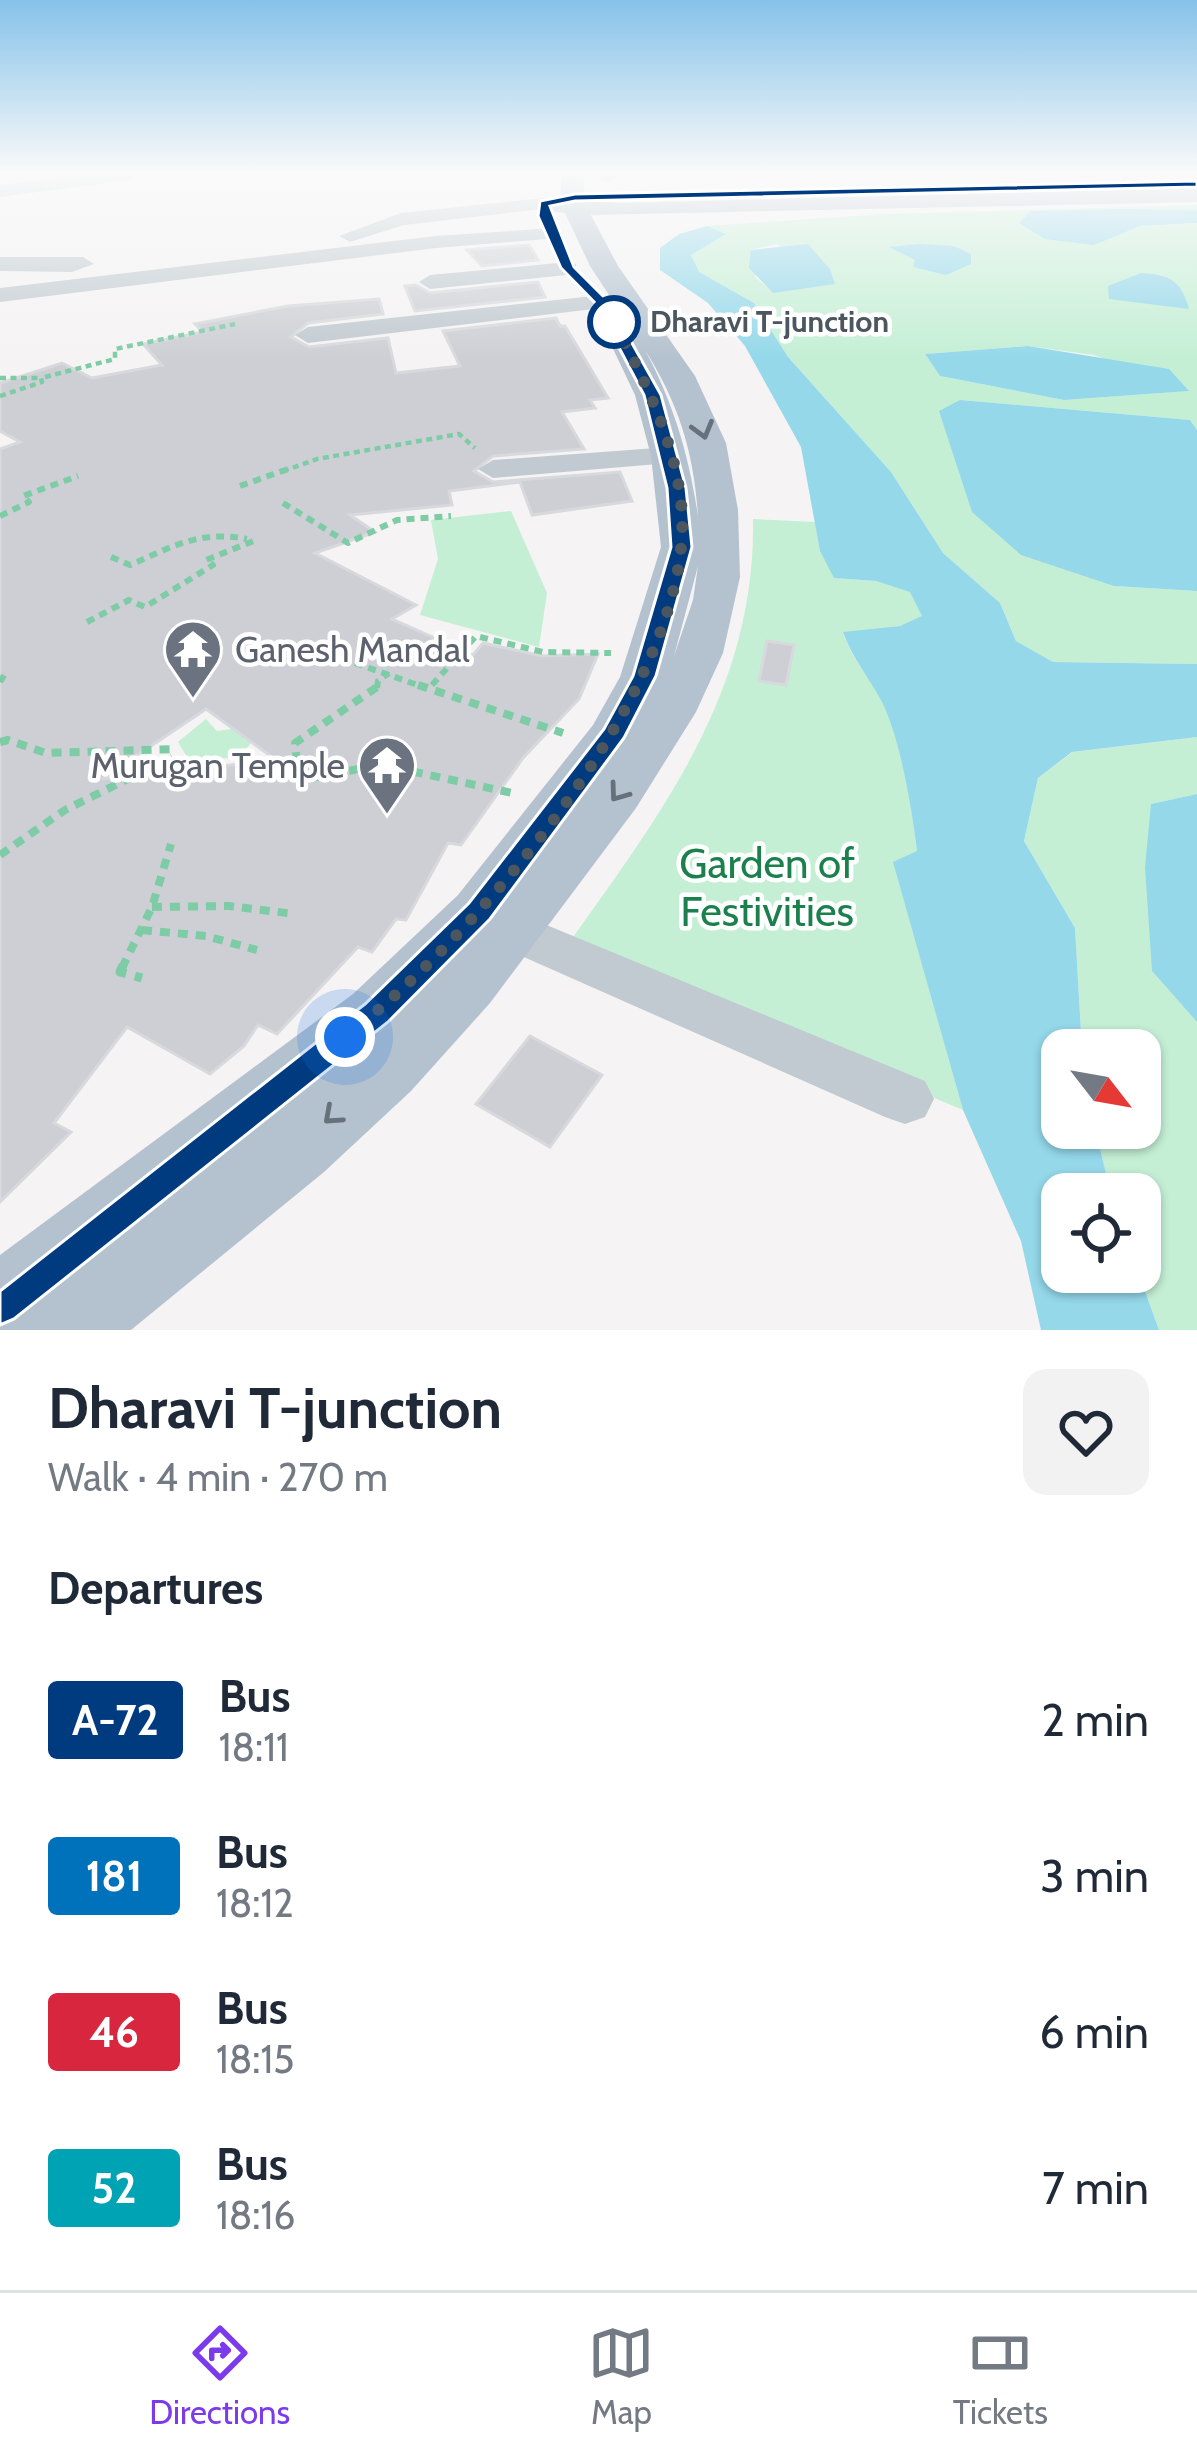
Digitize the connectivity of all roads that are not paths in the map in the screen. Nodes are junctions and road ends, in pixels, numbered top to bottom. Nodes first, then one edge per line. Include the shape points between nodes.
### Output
1 (352, 235) edge
2 (513, 235) edge
3 (613, 235) edge
4 (615, 235) edge
5 (582, 245) edge
6 (0, 264) edge
7 (430, 282) dead end
8 (464, 287) dead end
9 (380, 295) dead end
10 (0, 296) edge
11 (476, 315) junction
12 (397, 324) junction
13 (308, 335) dead end
14 (414, 356) dead end
15 (670, 456) junction
16 (493, 469) road end
17 (701, 548) junction
18 (515, 931) junction
19 (905, 1099) dead end
20 (0, 1305) edge
21 (66, 1330) edge

1 - 6 street via 55,268
2 - 5 street
3 - 5 main road
4 - 5 main road
5 - 7 street
5 - 10 street via 436,242
5 - 11 street
5 - 15 main road via 652,395
5 -> 17 main road via 686,384 704,424
8 - 11 street
9 - 12 street
11 - 12 street
12 - 13 street
12 - 14 street
15 - 16 street
15 - 17 main road
17 -> 18 main road via 710,621 671,713
17 - 20 main road via 615,732 479,911 376,1013
18 - 19 street
18 -> 21 main road via 424,1032 311,1135

